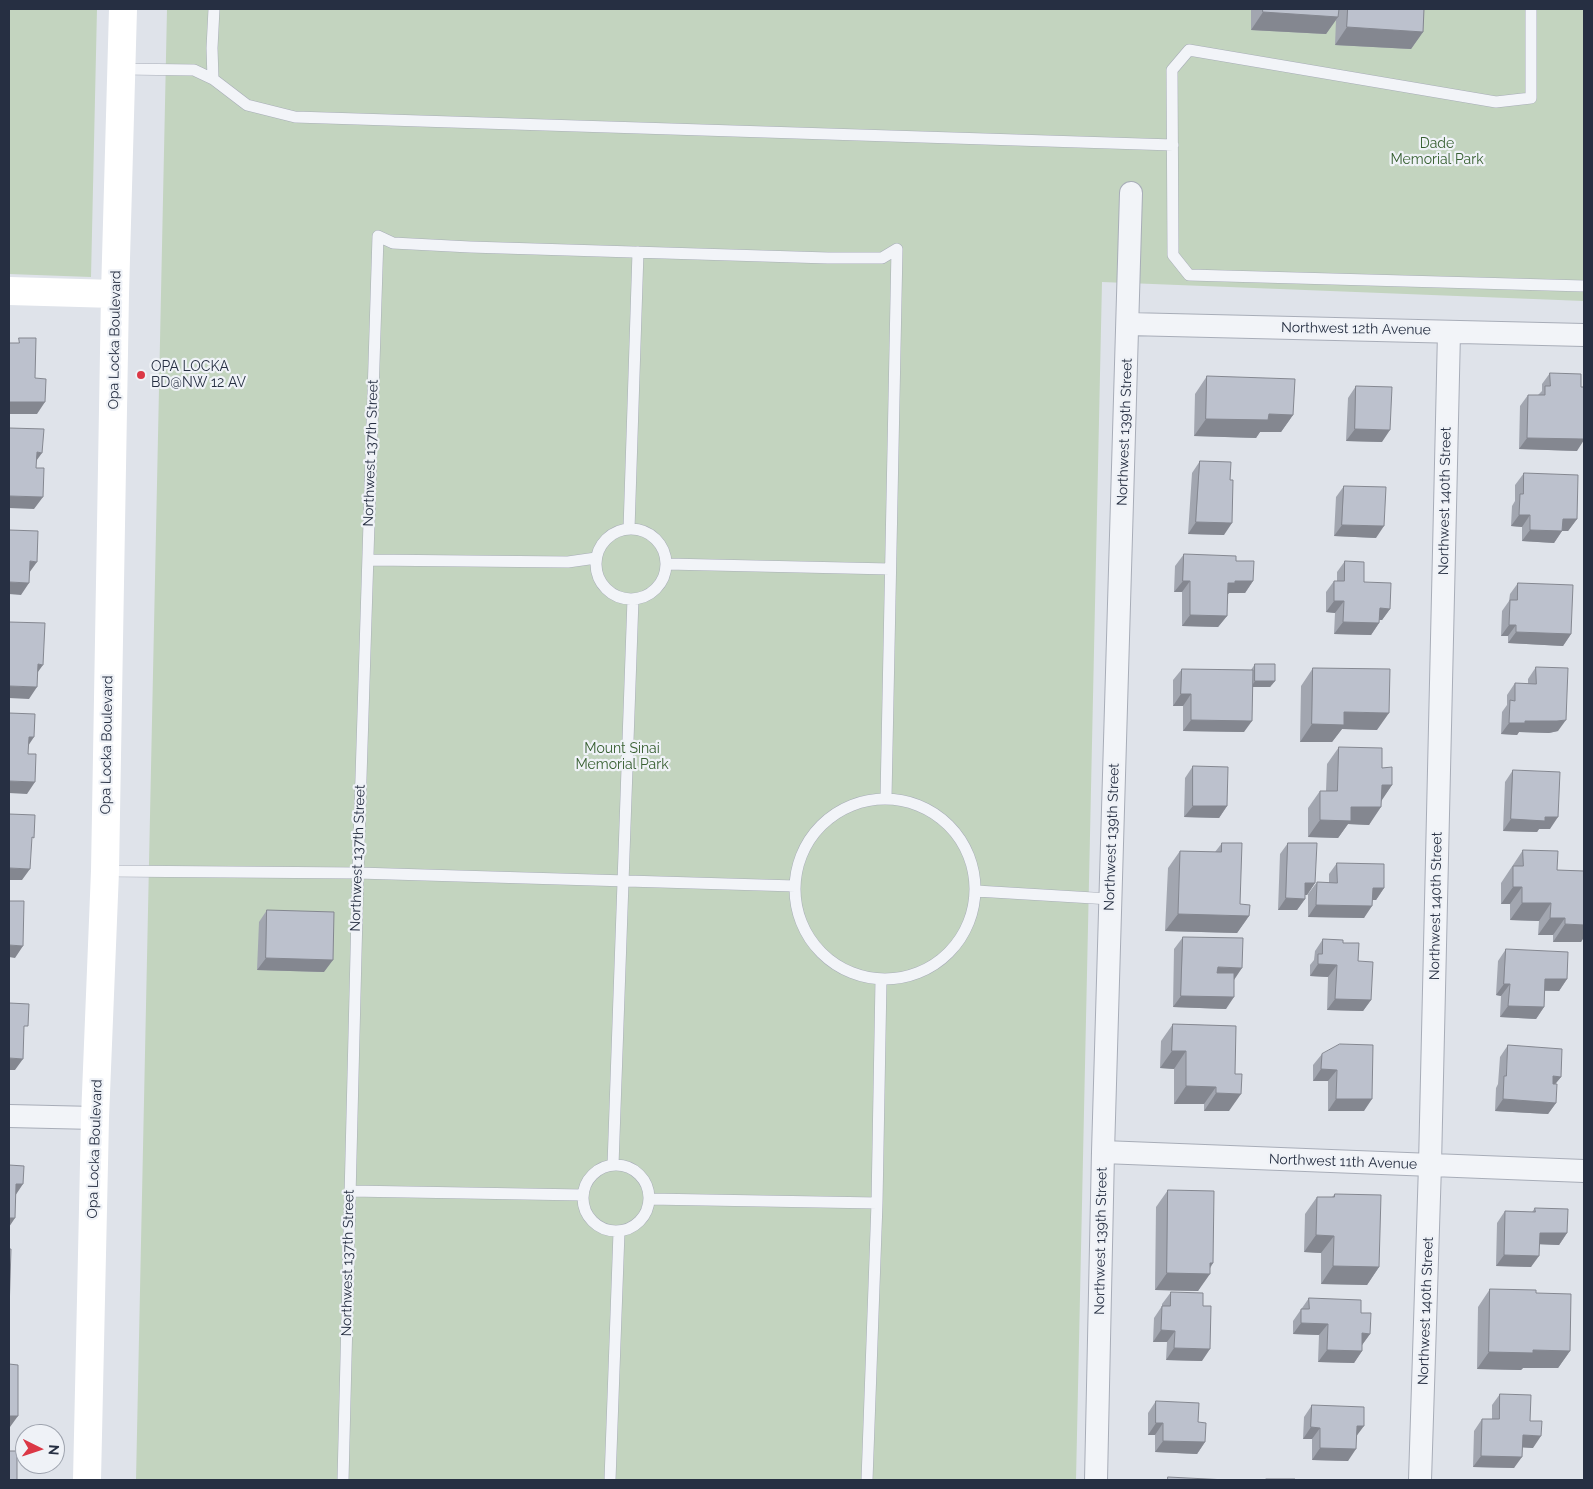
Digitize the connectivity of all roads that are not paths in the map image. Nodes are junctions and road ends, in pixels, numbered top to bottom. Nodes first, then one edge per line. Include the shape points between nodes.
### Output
1 (123, 9) edge
2 (214, 9) edge
3 (1531, 9) edge
4 (121, 69) junction
5 (213, 79) junction
6 (1173, 145) junction
7 (1131, 193) dead end
8 (638, 252) junction
9 (1584, 286) edge
10 (9, 291) edge
11 (115, 294) junction
12 (1128, 324) junction
13 (1449, 332) junction
14 (1584, 335) edge
15 (629, 529) junction
16 (596, 558) junction
17 (368, 560) junction
18 (667, 564) junction
19 (890, 569) junction
20 (633, 599) junction
21 (886, 798) junction
22 (105, 871) junction
23 (358, 872) junction
24 (623, 881) junction
25 (795, 886) junction
26 (976, 891) junction
27 (1110, 898) junction
28 (882, 980) junction
29 (9, 1116) edge
30 (95, 1118) junction
31 (1103, 1152) junction
32 (613, 1165) junction
33 (1430, 1165) junction
34 (1584, 1171) edge
35 (350, 1191) junction
36 (583, 1195) junction
37 (650, 1199) junction
38 (877, 1203) junction
39 (619, 1232) junction
40 (87, 1480) edge
41 (343, 1480) edge
42 (610, 1480) edge
43 (867, 1480) edge
44 (1096, 1480) edge
45 (1420, 1480) edge

1 - 4 main road, Opa Locka Boulevard
2 - 5 lane
3 - 6 lane via 1531,98 1496,102 1189,50 1172,70
4 - 5 lane via 194,70
4 - 11 main road, Opa Locka Boulevard
5 - 6 lane via 247,106 296,117
6 - 9 lane via 1173,255 1189,275
7 - 12 street, Northwest 139th Street
8 - 15 lane
8 - 17 lane, Northwest 137th Street via 412,244 392,242 378,236
8 - 19 lane via 882,258 897,249
10 - 11 main road
11 - 22 main road, Opa Locka Boulevard
12 - 13 street, Northwest 12th Avenue
12 - 27 street, Northwest 139th Street
13 - 14 street, Northwest 12th Avenue
13 - 33 street, Northwest 140th Street
15 - 16 lane via 608,537
15 - 18 lane via 645,532 659,541
16 - 17 lane via 568,562
16 - 20 lane via 600,581 608,591 620,598
17 - 23 lane, Northwest 137th Street
18 - 19 lane
18 - 20 lane via 657,588 646,596
19 - 21 lane
20 - 24 lane
21 - 25 lane via 852,805 822,824 803,852
21 - 26 lane via 921,805 950,826 969,856
22 - 23 lane
22 - 30 main road, Opa Locka Boulevard
23 - 24 lane
23 - 35 lane, Northwest 137th Street
24 - 25 lane
24 - 32 lane
25 - 28 lane via 800,920 819,951 847,972
26 - 27 lane
26 - 28 lane via 968,926 947,955 916,974
27 - 31 street, Northwest 139th Street
28 - 38 lane
29 - 30 street
30 - 40 main road, Opa Locka Boulevard
31 - 33 street, Northwest 11th Avenue
31 - 44 street, Northwest 139th Street
32 - 36 lane via 593,1175
32 - 37 lane via 624,1166 638,1174 648,1188
33 - 34 street, Northwest 11th Avenue
33 - 45 street, Northwest 140th Street
35 - 36 lane
35 - 41 lane, Northwest 137th Street
36 - 39 lane via 588,1216 596,1225 606,1231
37 - 38 lane
37 - 39 lane via 640,1221
38 - 43 lane
39 - 42 lane

